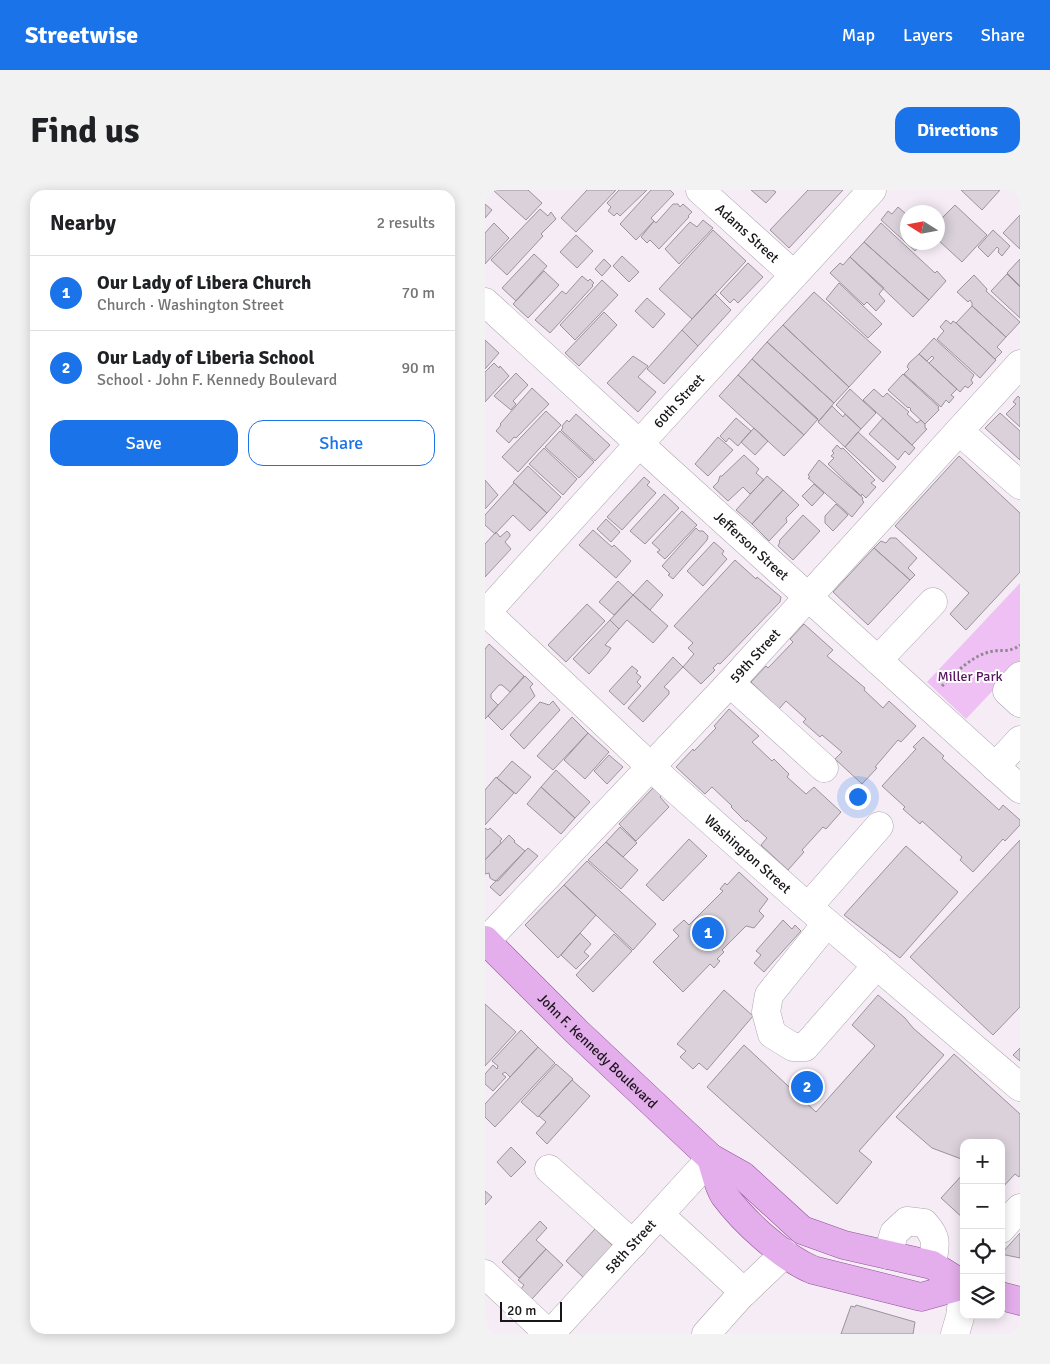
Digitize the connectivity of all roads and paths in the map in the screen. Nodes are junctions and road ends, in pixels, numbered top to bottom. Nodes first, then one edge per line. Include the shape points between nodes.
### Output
1 (700, 190) edge
2 (872, 190) edge
3 (794, 274) junction
4 (485, 302) edge
5 (1020, 364) edge
6 (959, 431) junction
7 (639, 444) junction
8 (1020, 485) edge
9 (807, 597) junction
10 (933, 602) dead end
11 (486, 612) edge
12 (1020, 644) edge
13 (878, 660) junction
14 (1020, 676) edge
15 (730, 683) junction
16 (941, 687) dead end
17 (1020, 703) edge
18 (1020, 740) edge
19 (995, 767) junction
20 (651, 768) junction
21 (824, 768) dead end
22 (1020, 789) edge
23 (879, 826) dead end
24 (817, 915) junction
25 (486, 941) edge
26 (877, 965) junction
27 (1020, 1087) edge
28 (711, 1158) junction
29 (549, 1169) dead end
30 (1020, 1208) edge
31 (660, 1215) junction
32 (1005, 1225) edge
33 (633, 1244) junction
34 (785, 1253) junction
35 (888, 1255) junction
36 (932, 1265) junction
37 (485, 1274) edge
38 (960, 1282) edge
39 (960, 1286) edge
40 (744, 1292) junction
41 (1005, 1297) edge
42 (1020, 1301) edge
43 (960, 1317) edge
44 (712, 1330) edge
45 (549, 1334) edge
46 (955, 1334) edge

1 - 3 street, Adams Street
2 - 3 street, 60th Street
3 - 7 street, 60th Street
4 - 7 street, Jefferson Street
5 - 6 street, 59th Street
6 - 8 street
6 - 9 street, 59th Street
7 - 9 street, Jefferson Street
7 - 11 street, 60th Street
9 - 13 street, Jefferson Street
9 - 15 street, 59th Street
10 - 13 street
11 - 20 street, Washington Street
12 - 16 path via 1010,651 988,652 977,657
13 - 19 street, Jefferson Street
14 - 17 street via 1007,691
15 - 20 street, 59th Street
15 - 21 street
18 - 19 street
19 - 22 street, Jefferson Street
20 - 24 street, Washington Street
20 - 25 street, 59th Street
23 - 24 street
24 - 26 street, Washington Street
24 - 26 street via 769,995 766,1012 772,1034 793,1047 805,1047
25 - 28 main road, John F. Kennedy Boulevard
26 - 27 street, Washington Street
28 - 31 street, 58th Street
28 - 34 main road, John F. Kennedy Boulevard via 723,1194 759,1233
28 - 35 main road, John F. Kennedy Boulevard via 743,1176 802,1230
29 - 33 street
30 - 32 street
31 - 33 street, 58th Street
31 - 40 street
33 - 45 street, 58th Street
34 - 39 main road, John F. Kennedy Boulevard via 813,1270 921,1297
34 - 40 street
35 - 36 main road, John F. Kennedy Boulevard
35 - 36 street via 895,1233 907,1221 924,1223 933,1233
36 - 38 main road, John F. Kennedy Boulevard
37 - 45 street
40 - 44 street
41 - 42 main road
43 - 46 street

